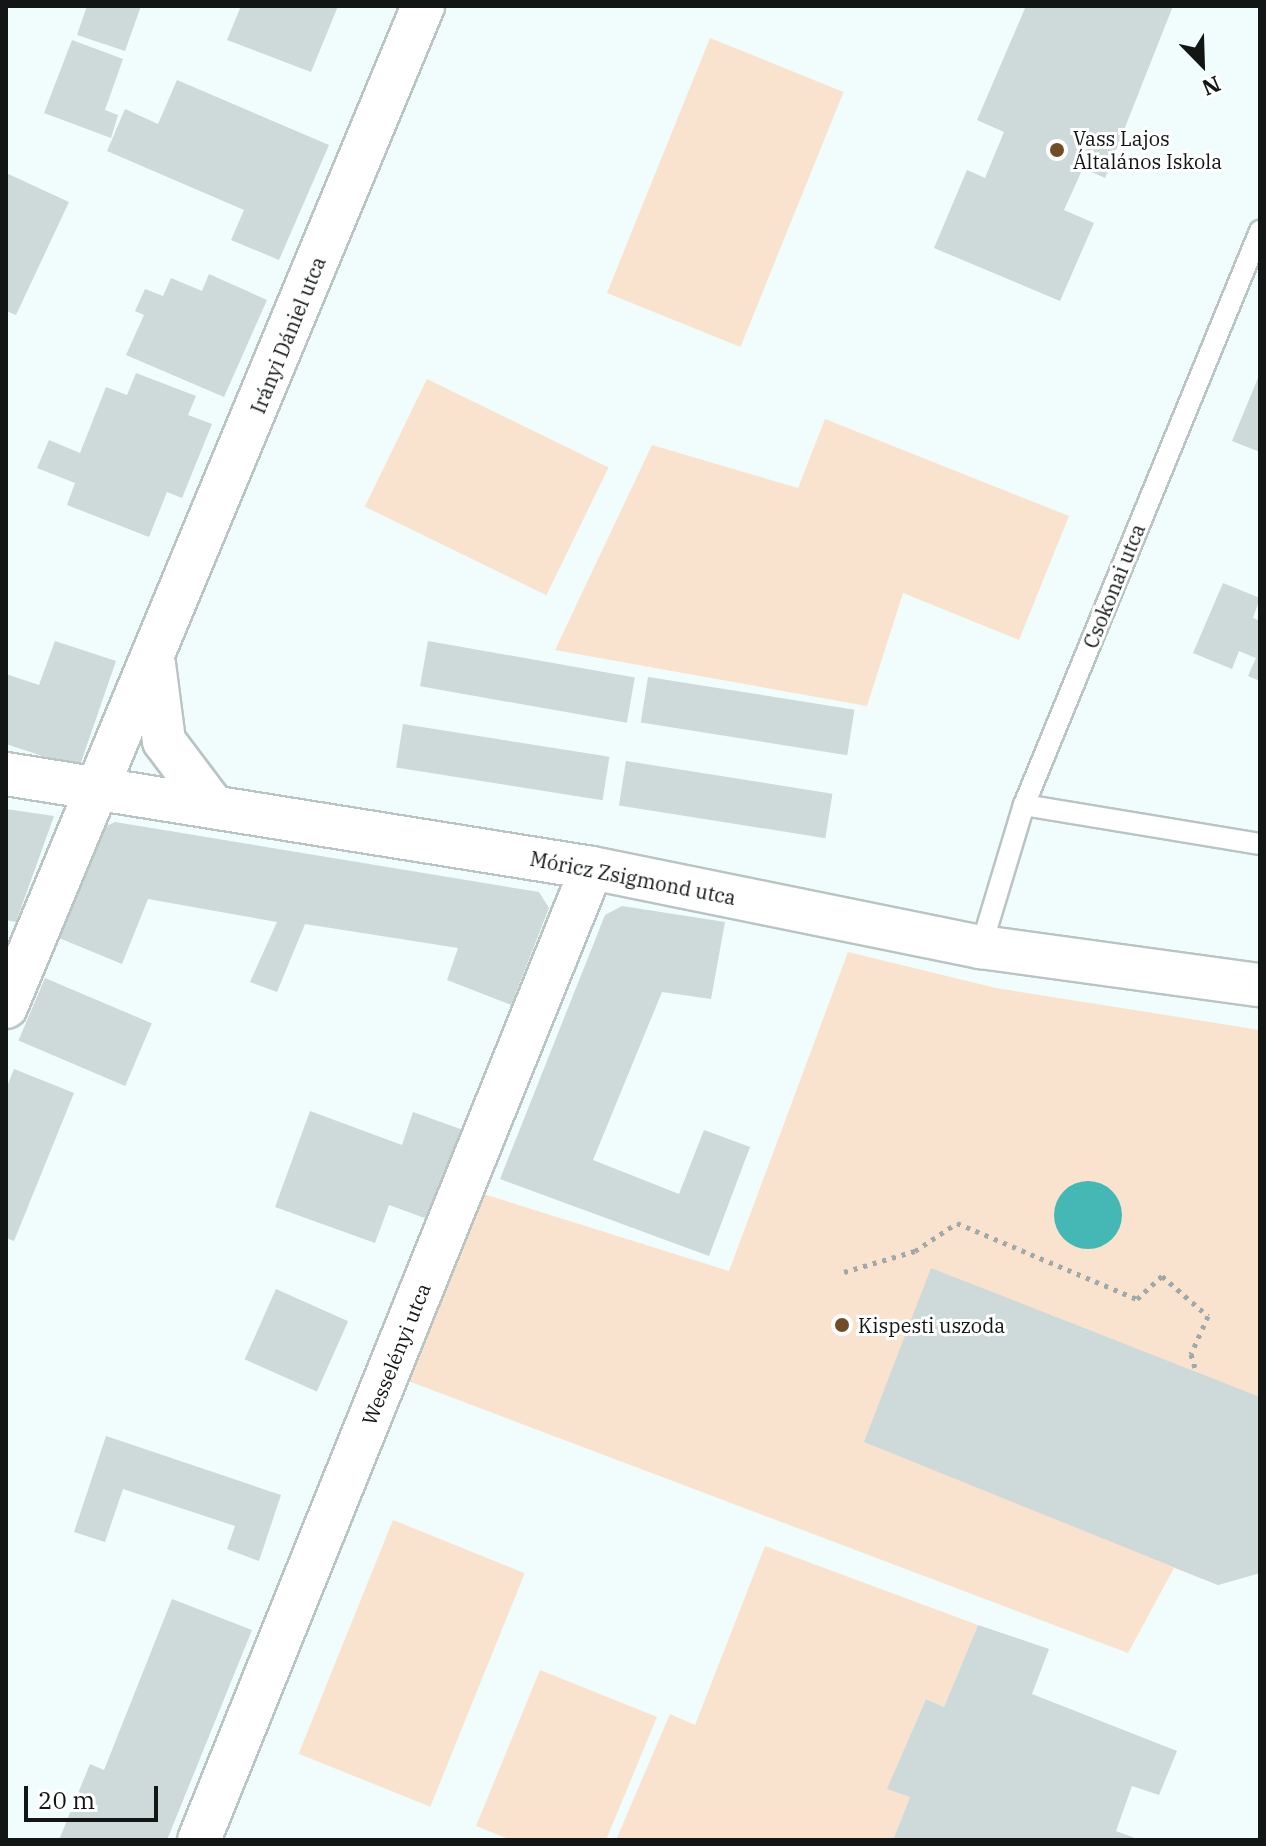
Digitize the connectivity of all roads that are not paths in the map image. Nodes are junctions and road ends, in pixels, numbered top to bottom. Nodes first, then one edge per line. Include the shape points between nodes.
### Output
1 (423, 6) edge
2 (1260, 231) edge
3 (154, 664) junction
4 (6, 774) edge
5 (98, 788) junction
6 (212, 805) junction
7 (1024, 805) junction
8 (1260, 844) edge
9 (592, 868) junction
10 (981, 947) junction
11 (1260, 985) edge
12 (6, 1007) edge
13 (199, 1840) edge

1 - 3 street, Irányi Dániel utca
2 - 7 lane, Csokonai utca
3 - 5 street, Irányi Dániel utca
3 - 6 street, Irányi Dániel utca via 164,741
4 - 5 street, Móricz Zsigmond utca
5 - 6 street, Móricz Zsigmond utca
5 - 12 street, Irányi Dániel utca
6 - 9 street, Móricz Zsigmond utca
7 - 8 lane
7 - 10 lane, Csokonai utca
9 - 10 street, Móricz Zsigmond utca
9 - 13 street, Wesselényi utca
10 - 11 street, Móricz Zsigmond utca

